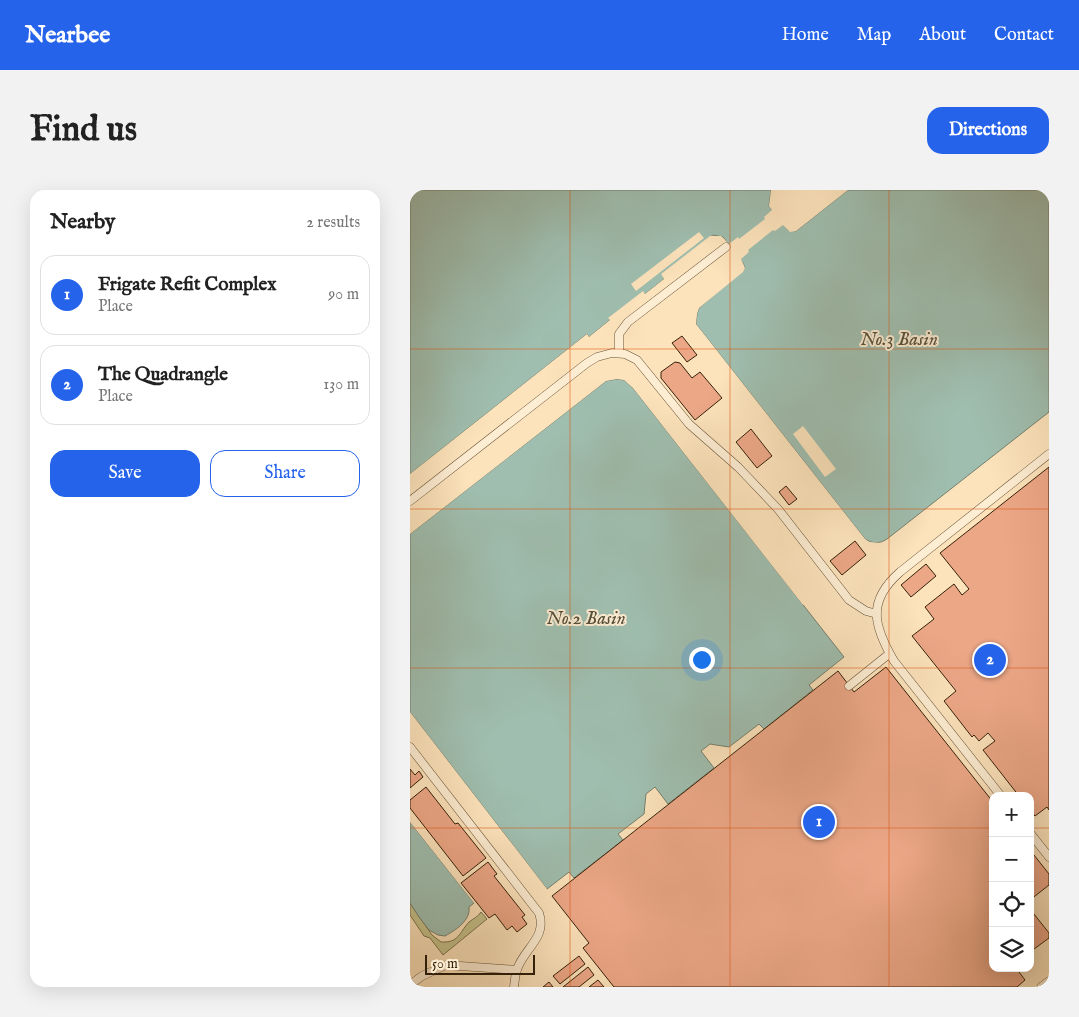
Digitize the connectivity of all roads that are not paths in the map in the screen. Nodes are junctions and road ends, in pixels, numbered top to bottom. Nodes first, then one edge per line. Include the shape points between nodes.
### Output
1 (726, 247) dead end
2 (619, 353) junction
3 (1049, 454) edge
4 (410, 501) edge
5 (877, 614) junction
6 (890, 654) junction
7 (849, 686) dead end
8 (410, 747) edge
9 (997, 792) edge
10 (1033, 837) edge
11 (1049, 857) edge
12 (517, 970) junction
13 (1049, 981) edge
14 (410, 985) edge
15 (514, 987) edge
16 (1041, 987) edge

1 - 2 lane via 628,322 620,334
2 - 4 lane via 597,357 587,363
2 - 5 lane via 637,360 689,424 738,467 778,509 849,600
3 - 5 lane via 890,580 880,596
5 - 6 lane
6 - 7 lane
6 - 9 lane
8 - 12 lane via 539,913 541,930
10 - 11 lane
12 - 14 lane via 446,965
12 - 15 lane
13 - 16 lane

